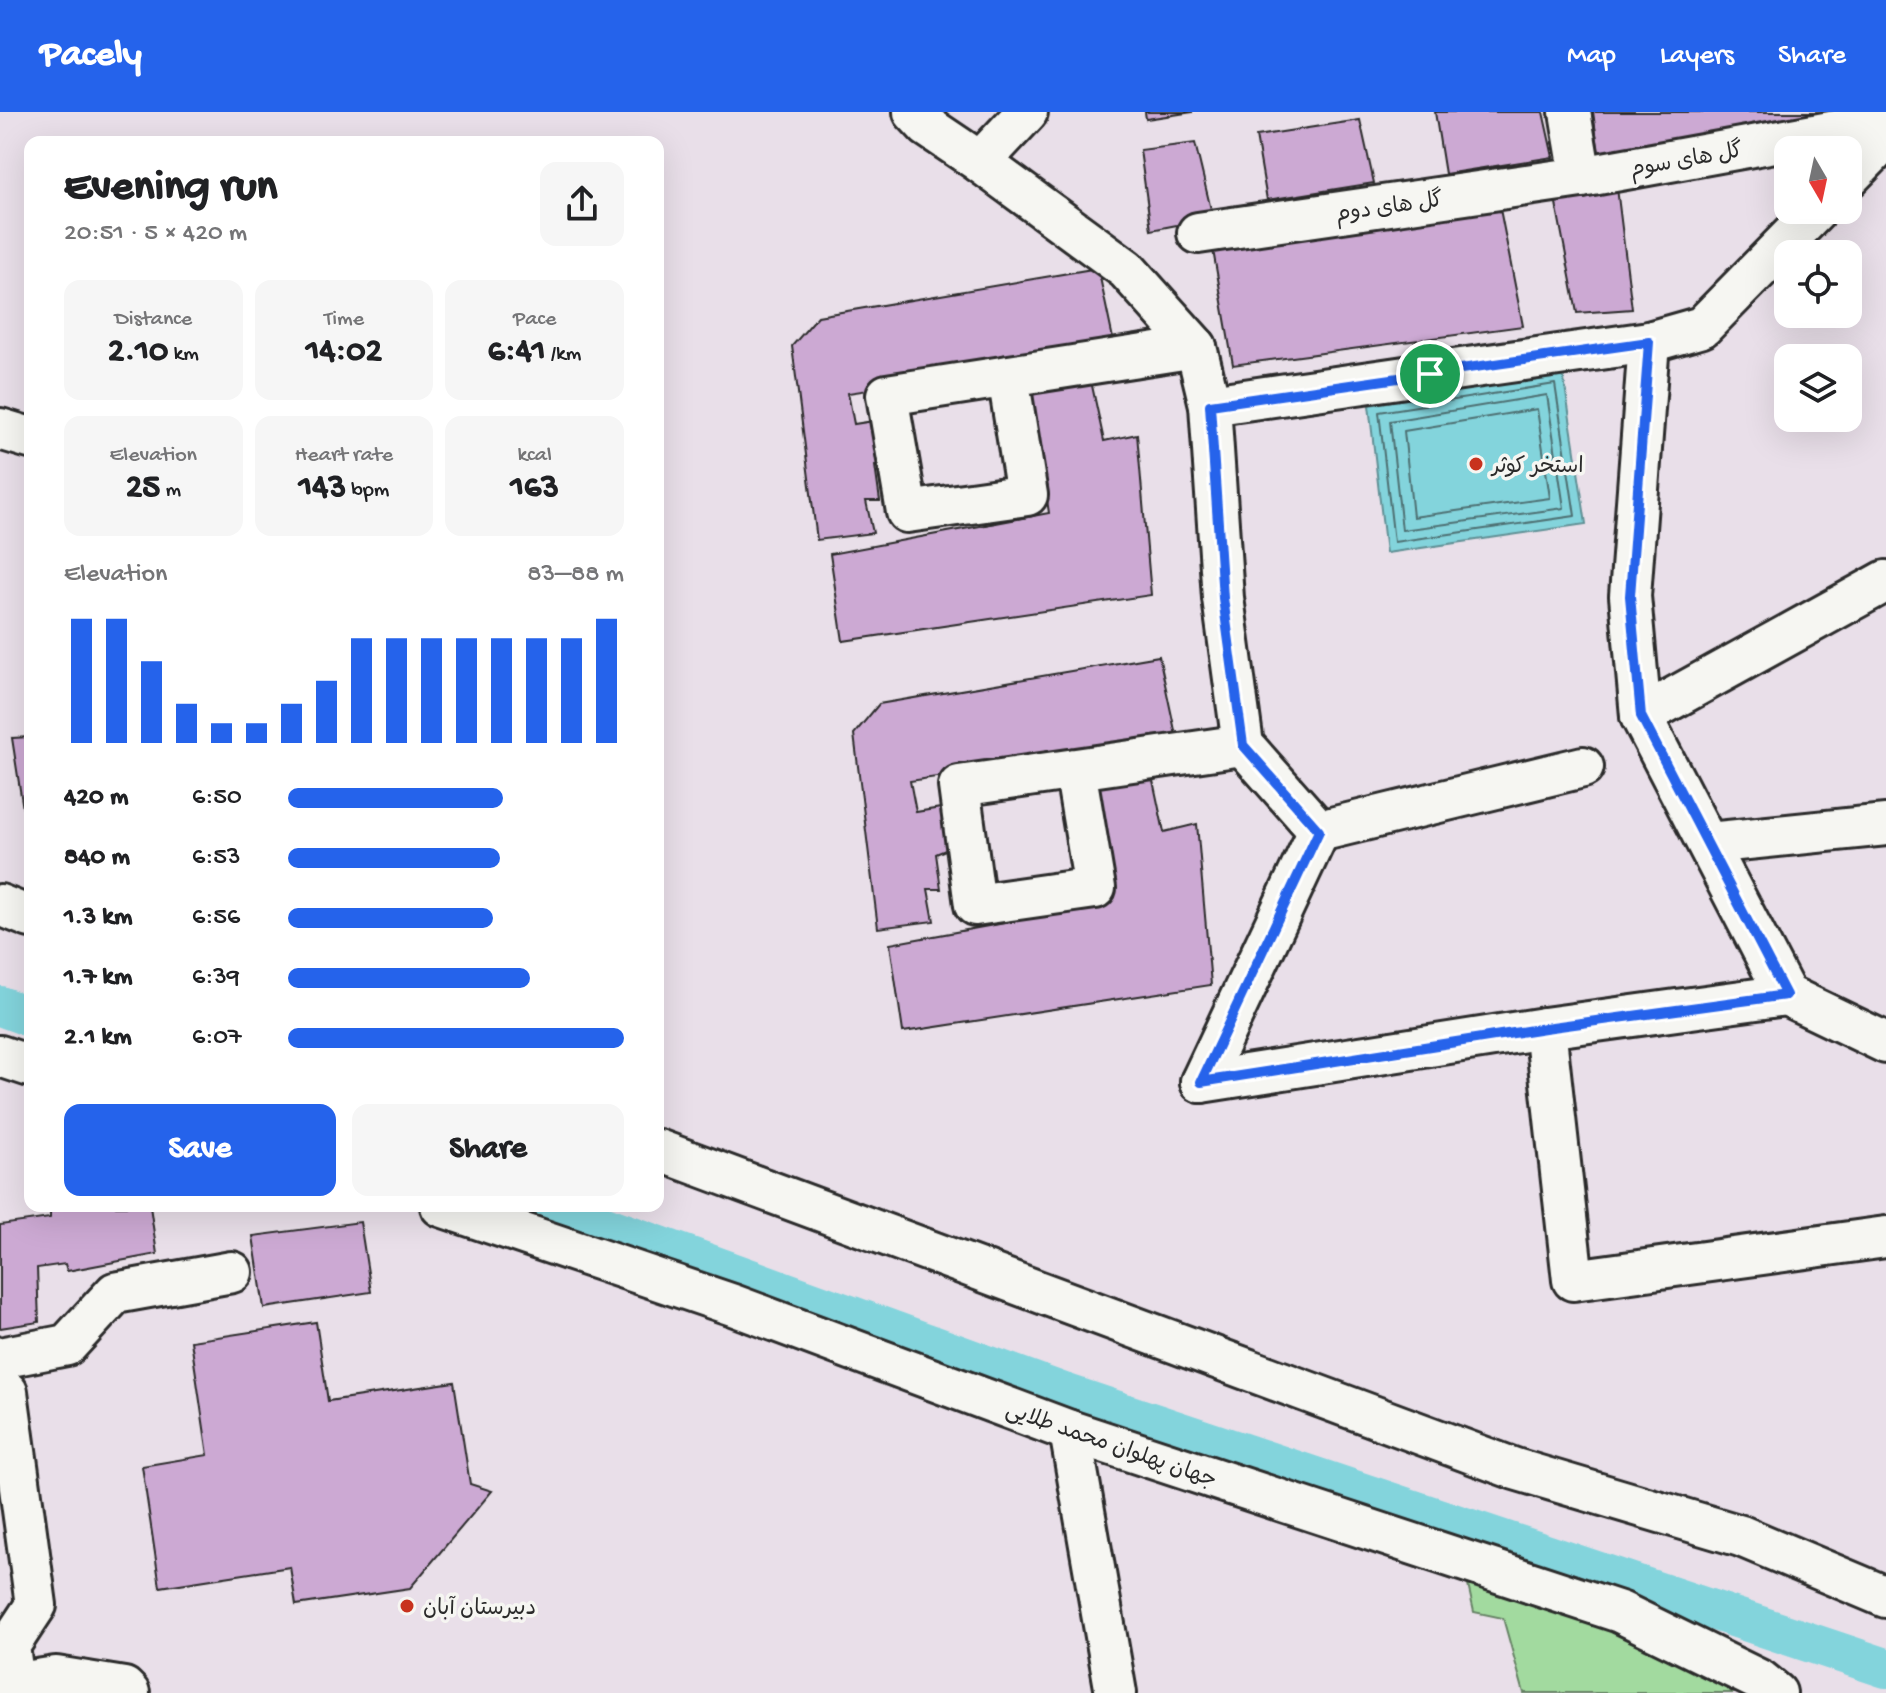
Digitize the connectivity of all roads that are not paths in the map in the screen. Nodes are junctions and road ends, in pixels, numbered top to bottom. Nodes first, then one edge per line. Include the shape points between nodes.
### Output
1 (914, 112) edge
2 (1027, 112) edge
3 (1570, 112) edge
4 (1886, 122) edge
5 (1886, 139) edge
6 (980, 162) junction
7 (1862, 164) edge
8 (1581, 177) junction
9 (1803, 224) edge
10 (1198, 233) dead end
11 (1649, 342) junction
12 (1196, 347) junction
13 (1008, 376) dead end
14 (1210, 405) junction
15 (0, 429) edge
16 (24, 436) edge
17 (1886, 581) edge
18 (1641, 716) junction
19 (1243, 745) junction
20 (1583, 767) dead end
21 (1075, 769) dead end
22 (1886, 825) edge
23 (1319, 831) junction
24 (1708, 843) junction
25 (0, 905) edge
26 (24, 915) edge
27 (1786, 995) junction
28 (1545, 1028) junction
29 (1886, 1043) edge
30 (0, 1056) edge
31 (24, 1064) edge
32 (664, 1152) edge
33 (459, 1212) edge
34 (1886, 1237) edge
35 (232, 1272) dead end
36 (0, 1358) edge
37 (0, 1386) edge
38 (1070, 1431) junction
39 (1886, 1597) edge
40 (6, 1664) edge
41 (129, 1693) edge
42 (1116, 1693) edge
43 (1776, 1693) edge

1 - 6 street
2 - 6 street
3 - 8 street
4 - 8 street, گل های سوم
5 - 7 street
6 - 12 street via 1126,269
8 - 10 street, گل های دوم
9 - 11 street via 1702,327
11 - 14 street
11 - 18 street via 1630,596
12 - 13 street
12 - 14 street
14 - 19 street via 1223,598
15 - 16 street
17 - 18 street
18 - 24 street
19 - 21 street
19 - 23 street
20 - 23 street
22 - 24 street
23 - 28 street via 1201,1082
24 - 27 street
25 - 26 street
27 - 28 street
27 - 29 street
28 - 34 street via 1573,1280
30 - 31 street
32 - 39 street via 1515,1469 1741,1536
33 - 38 street, جهان پهلوان محمد طلایی via 733,1305
35 - 36 street via 115,1293 67,1345
37 - 40 street via 7,1392 36,1605
38 - 42 street
38 - 43 street, جهان پهلوان محمد طلایی via 1620,1612
40 - 41 street

